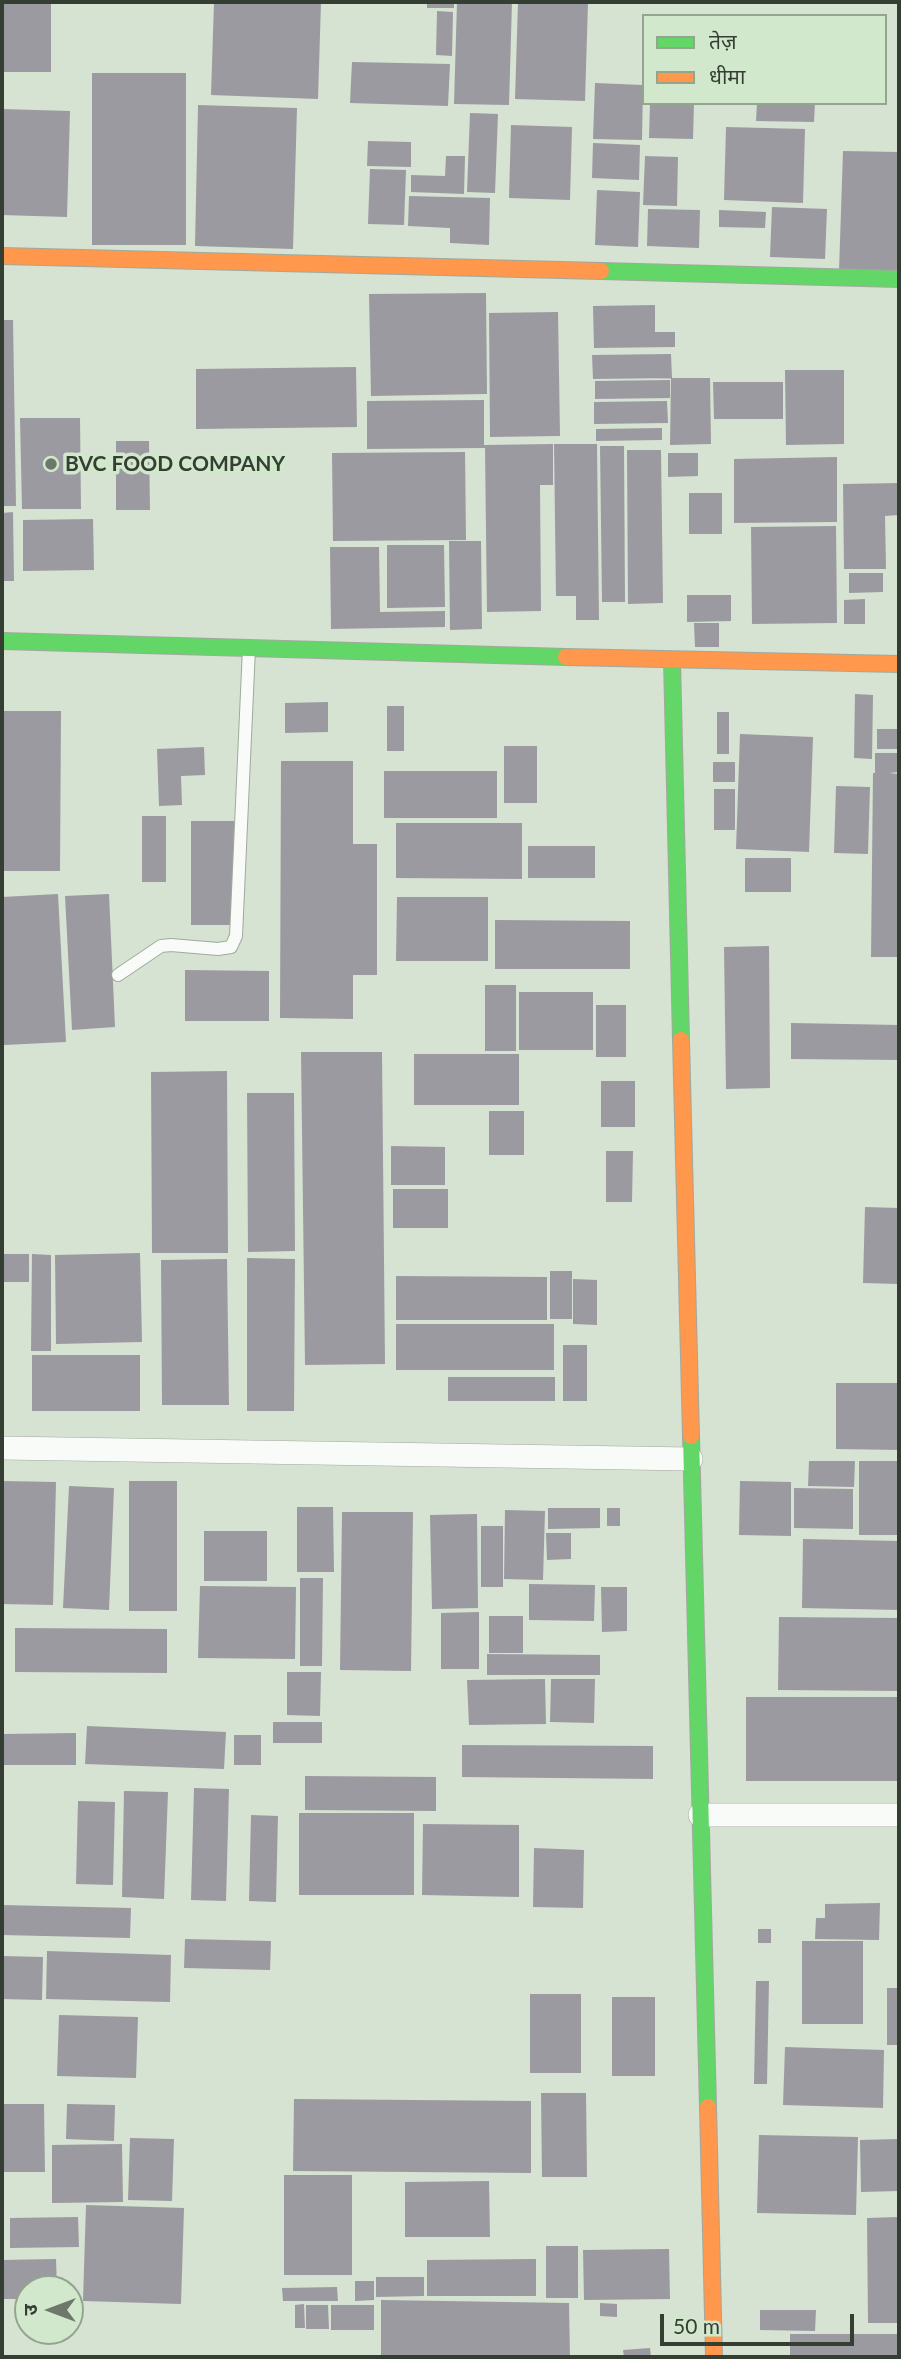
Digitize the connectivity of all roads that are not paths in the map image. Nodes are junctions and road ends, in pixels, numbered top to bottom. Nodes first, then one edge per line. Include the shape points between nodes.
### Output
1 (2, 256) edge
2 (899, 279) edge
3 (2, 641) edge
4 (249, 648) junction
5 (672, 660) junction
6 (899, 664) edge
7 (118, 975) dead end
8 (2, 1448) edge
9 (691, 1459) junction
10 (700, 1815) junction
11 (899, 1815) edge
12 (714, 2357) edge

1 - 2 street
3 - 4 street
4 - 5 street
4 - 7 lane via 236,936 231,947 218,949 161,946
5 - 6 street
5 - 9 street
8 - 9 street
9 - 10 street
10 - 11 street
10 - 12 street

